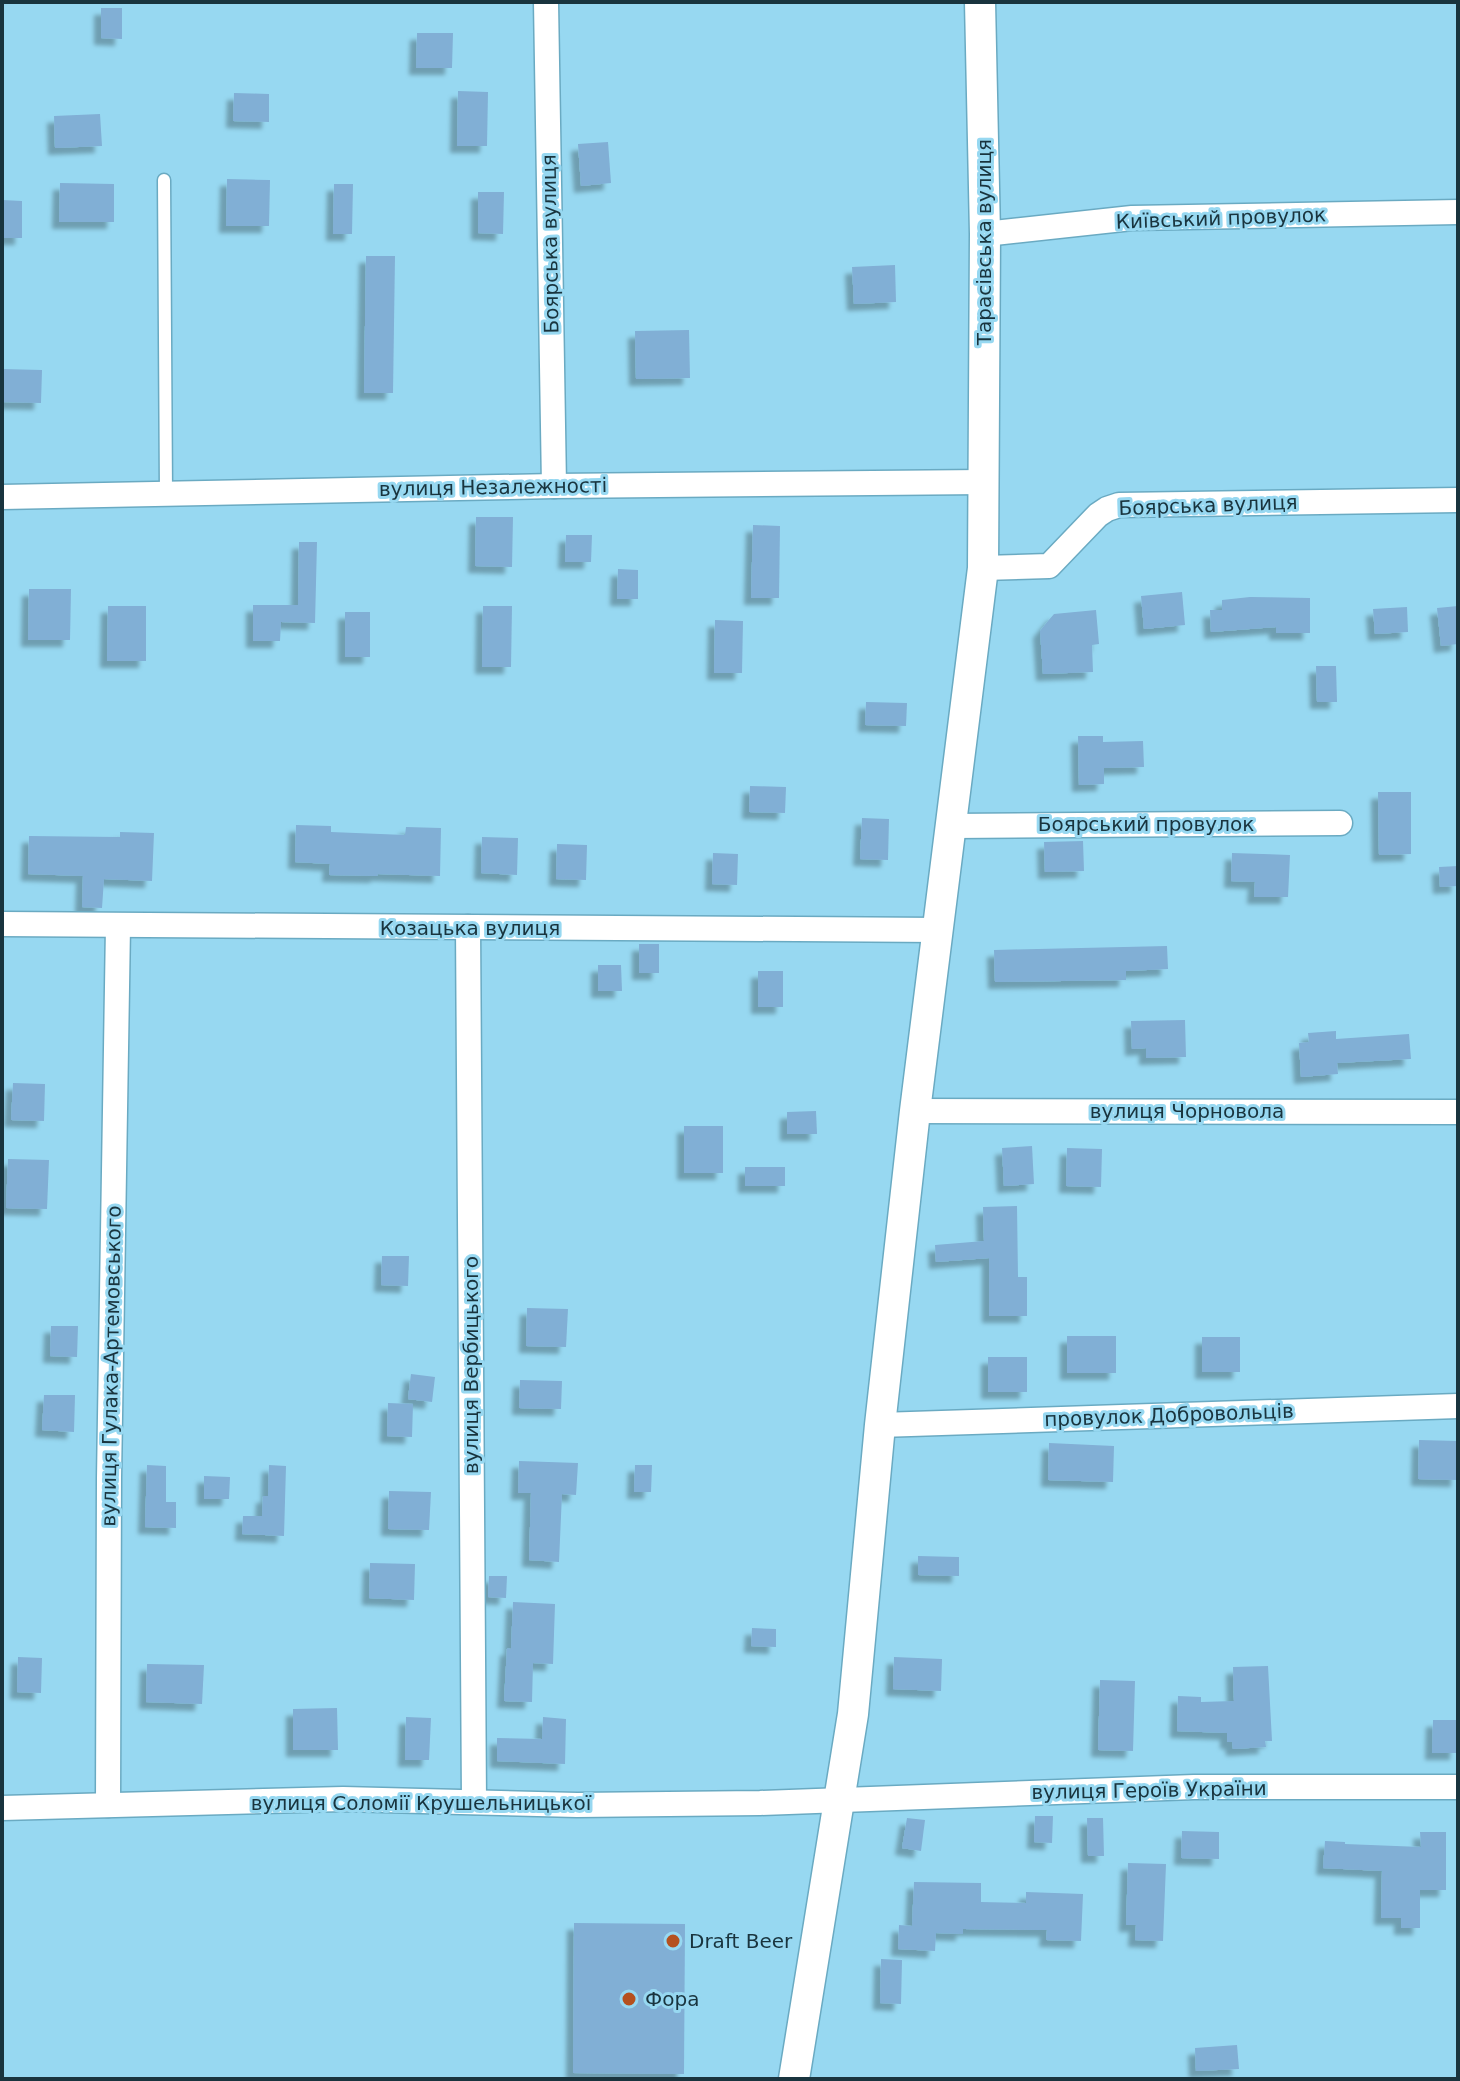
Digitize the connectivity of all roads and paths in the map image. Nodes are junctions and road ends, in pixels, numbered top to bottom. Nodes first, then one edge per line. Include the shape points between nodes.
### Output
1 (546, 2) edge
2 (980, 2) edge
3 (164, 180) dead end
4 (1458, 212) edge
5 (985, 234) junction
6 (984, 482) junction
7 (554, 486) junction
8 (166, 493) junction
9 (2, 497) edge
10 (1458, 500) edge
11 (983, 568) junction
12 (1340, 823) dead end
13 (952, 826) junction
14 (2, 924) edge
15 (118, 926) junction
16 (468, 927) junction
17 (939, 930) junction
18 (915, 1111) junction
19 (1458, 1112) edge
20 (1458, 1406) edge
21 (880, 1425) junction
22 (1458, 1787) edge
23 (839, 1799) junction
24 (474, 1802) junction
25 (108, 1805) junction
26 (2, 1808) edge
27 (794, 2079) edge

1 - 7 street, Боярська вулиця
2 - 5 street, Тарасівська вулиця
3 - 8 lane
4 - 5 street, Київський провулок via 1132,218
5 - 6 street, Тарасівська вулиця
6 - 7 street, вулиця Незалежності
6 - 11 street, Тарасівська вулиця
7 - 8 street, вулиця Незалежності
8 - 9 street, вулиця Незалежності
10 - 11 street, Боярська вулиця via 1119,505 1098,515 1049,566
11 - 13 street, Тарасівська вулиця
12 - 13 street, Боярський провулок
13 - 17 street, Тарасівська вулиця
14 - 15 street, Козацька вулиця
15 - 16 street, Козацька вулиця
15 - 25 street, вулиця Гулака-Артемовського
16 - 17 street, Козацька вулиця
16 - 24 street, вулиця Вербицького
17 - 18 street, Тарасівська вулиця
18 - 19 street, вулиця Чорновола
18 - 21 street, Тарасівська вулиця
20 - 21 street, провулок Добровольців
21 - 23 street, Тарасівська вулиця via 853,1714
22 - 23 street, вулиця Героїв України via 1194,1787
23 - 24 street, вулиця Соломії Крушельницької
23 - 27 street, Тарасівська вулиця
24 - 25 street, вулиця Соломії Крушельницької via 343,1799
25 - 26 street, вулиця Соломії Крушельницької

